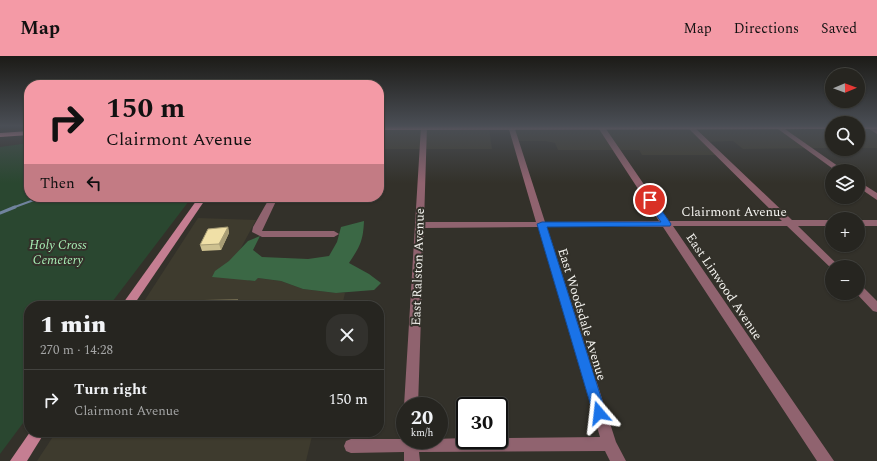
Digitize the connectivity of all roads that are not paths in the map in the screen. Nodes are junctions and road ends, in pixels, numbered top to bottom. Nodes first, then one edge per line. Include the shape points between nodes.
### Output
1 (423, 145) edge
2 (517, 145) edge
3 (612, 145) edge
4 (708, 145) edge
5 (804, 145) edge
6 (831, 164) edge
7 (865, 188) edge
8 (877, 197) edge
9 (200, 202) edge
10 (271, 202) edge
11 (825, 223) edge
12 (865, 223) edge
13 (877, 223) edge
14 (542, 224) junction
15 (667, 224) junction
16 (790, 224) junction
17 (420, 225) junction
18 (334, 234) dead end
19 (828, 260) edge
20 (865, 296) edge
21 (130, 301) edge
22 (877, 308) edge
23 (411, 397) edge
24 (35, 437) edge
25 (448, 443) edge
26 (396, 444) edge
27 (609, 444) junction
28 (351, 446) dead end
29 (411, 449) edge
30 (18, 461) edge
31 (412, 461) edge
32 (618, 461) edge
33 (826, 461) edge

1 - 17 street, East Ralston Avenue
2 - 14 street, East Woodsdale Avenue
3 - 15 street, East Linwood Avenue
4 - 16 street
5 - 6 street
7 - 8 street
9 - 21 main road
10 - 18 street via 257,232
11 - 16 street, Clairmont Avenue
12 - 13 street
14 - 15 street, Clairmont Avenue
14 - 17 street, Clairmont Avenue
14 - 27 street, East Woodsdale Avenue
15 - 16 street, Clairmont Avenue
15 - 33 street, East Linwood Avenue
16 - 19 street
17 - 23 street, East Ralston Avenue
20 - 22 street
24 - 30 main road
25 - 27 street
26 - 28 street
27 - 32 street, East Woodsdale Avenue
29 - 31 street

